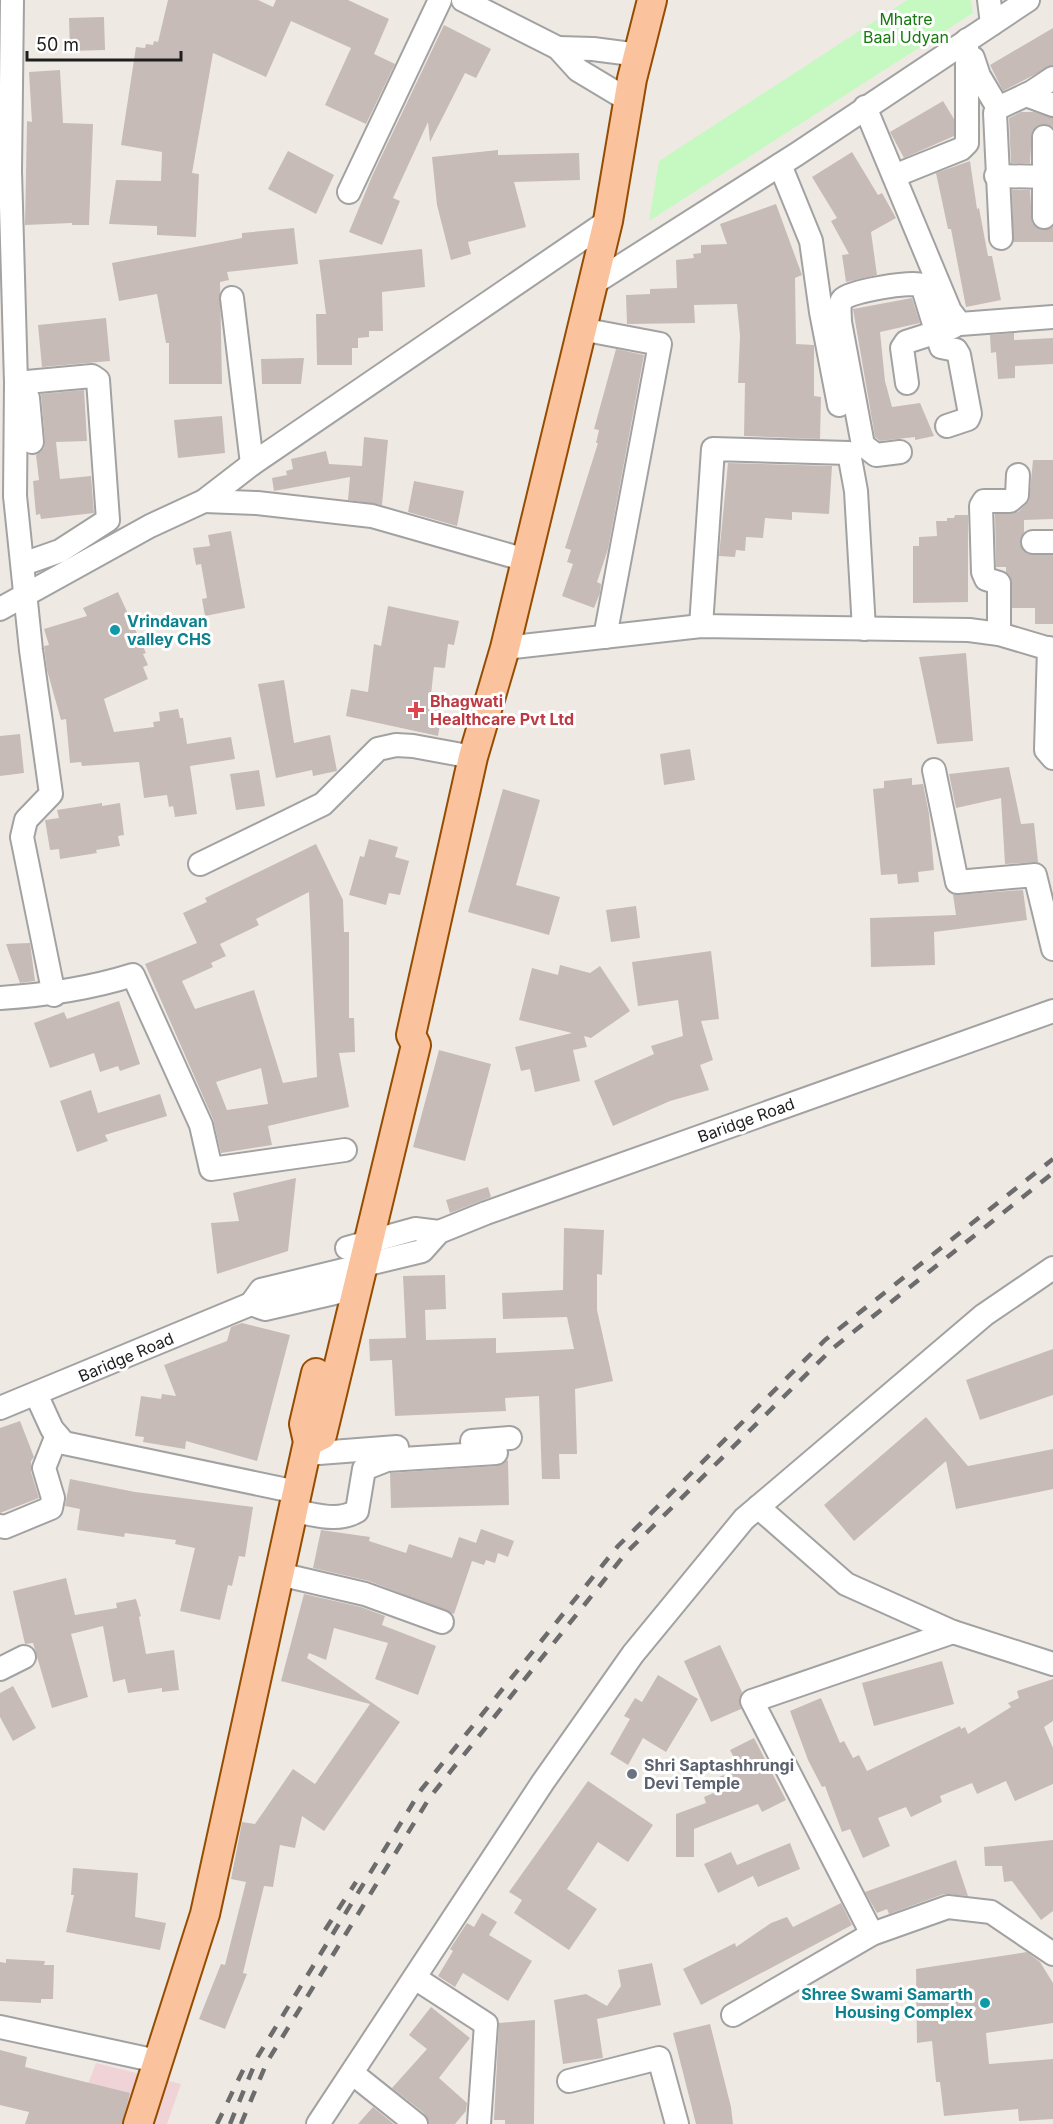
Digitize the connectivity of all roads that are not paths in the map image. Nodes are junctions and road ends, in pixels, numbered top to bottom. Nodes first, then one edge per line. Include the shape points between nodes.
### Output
1 (12, 0) edge
2 (440, 0) edge
3 (463, 0) edge
4 (652, 0) edge
5 (989, 0) edge
6 (1028, 0) edge
7 (978, 33) junction
8 (558, 48) junction
9 (639, 55) junction
10 (1053, 78) edge
11 (1026, 95) junction
12 (628, 100) junction
13 (1053, 105) edge
14 (865, 107) junction
15 (998, 108) junction
16 (1044, 136) dead end
17 (780, 165) junction
18 (5, 171) edge
19 (894, 176) junction
20 (996, 176) junction
21 (1048, 176) edge
22 (349, 192) dead end
23 (1044, 217) dead end
24 (608, 221) junction
25 (1001, 238) dead end
26 (591, 285) junction
27 (231, 298) dead end
28 (1053, 316) edge
29 (581, 329) junction
30 (949, 329) junction
31 (21, 382) junction
32 (907, 383) dead end
33 (947, 426) dead end
34 (32, 442) dead end
35 (900, 452) dead end
36 (849, 453) junction
37 (252, 464) junction
38 (1018, 475) dead end
39 (7, 495) edge
40 (204, 501) junction
41 (108, 520) junction
42 (116, 544) junction
43 (526, 560) junction
44 (23, 564) junction
45 (26, 594) junction
46 (0, 609) edge
47 (701, 626) junction
48 (864, 629) junction
49 (999, 634) junction
50 (605, 637) junction
51 (505, 648) junction
52 (1051, 649) edge
53 (473, 757) junction
54 (1053, 758) edge
55 (934, 770) dead end
56 (200, 864) dead end
57 (1053, 949) edge
58 (54, 995) junction
59 (0, 998) edge
60 (1053, 1011) edge
61 (345, 1150) dead end
62 (351, 1268) junction
63 (1053, 1268) edge
64 (36, 1394) junction
65 (0, 1408) edge
66 (57, 1435) junction
67 (307, 1448) junction
68 (294, 1507) junction
69 (758, 1507) junction
70 (0, 1526) edge
71 (352, 1530) dead end
72 (279, 1574) junction
73 (442, 1622) dead end
74 (953, 1632) junction
75 (24, 1657) dead end
76 (1053, 1664) edge
77 (0, 1669) edge
78 (872, 1934) junction
79 (1053, 1954) edge
80 (415, 1978) junction
81 (733, 2015) dead end
82 (0, 2027) edge
83 (158, 2061) junction
84 (352, 2073) junction
85 (569, 2080) dead end
86 (138, 2124) edge
87 (318, 2124) edge
88 (416, 2124) edge
89 (479, 2124) edge
90 (677, 2124) edge

1 - 18 street
2 - 22 street
3 - 8 street
4 - 9 main road
5 - 7 street
6 - 7 street
7 - 14 street
7 - 15 street via 973,58
7 - 19 street via 967,143
8 - 9 street
8 - 12 street via 578,70
9 - 12 main road
10 - 11 street
11 - 13 street
11 - 15 street
12 - 24 main road
14 - 17 street
14 - 19 street
15 - 20 street via 994,113
16 - 21 street
17 - 26 street
17 - 36 street via 811,241
18 - 31 street
19 - 30 street via 950,312
20 - 21 street
20 - 25 street
21 - 23 street
24 - 26 main road
24 - 37 street
26 - 29 main road
27 - 37 street
28 - 30 street
29 - 43 main road
29 - 50 street via 660,344
30 - 32 street via 906,342 902,348
30 - 33 street via 941,347 956,350 959,355 970,414 968,419
30 - 35 street via 917,283 846,296 840,303 863,445 876,455
31 - 34 street
31 - 39 street
31 - 41 street via 93,375 98,380
36 - 47 street via 713,449
36 - 48 street via 856,491
37 - 40 street
38 - 49 street via 1017,495 1010,501 984,501 981,506 982,572 986,579 999,583
39 - 44 street
40 - 42 street
40 - 43 street via 372,516
41 - 42 street
41 - 44 street via 60,551
42 - 45 street
43 - 51 main road
44 - 45 street
45 - 46 street
45 - 58 street via 51,794 26,820 22,837
47 - 48 street
47 - 50 street
48 - 49 street
49 - 52 street
50 - 51 street
51 - 53 main road
52 - 54 street via 1046,750
53 - 56 street via 413,746 378,749 323,804
53 - 62 main road via 411,1035 399,1043
55 - 57 street via 957,882 1035,874
58 - 59 street
58 - 61 street via 133,975 201,1125 211,1169
60 - 62 street, Baridge Road via 439,1232 415,1229
62 - 64 street, Baridge Road via 265,1309 251,1304
62 - 67 main road via 304,1424
63 - 69 street via 984,1315
64 - 65 street, Baridge Road
64 - 66 street
66 - 68 street via 64,1443
66 - 70 street via 44,1468 53,1498 51,1508
67 - 68 main road
67 - 68 street via 503,1445 387,1460 364,1470 357,1511 350,1515 338,1518
68 - 71 street
68 - 72 main road
69 - 74 street via 846,1584
69 - 80 street via 744,1518 633,1653
72 - 73 street via 365,1594
72 - 83 main road via 205,1914
74 - 76 street
74 - 78 street via 753,1701
75 - 77 street
78 - 79 street via 948,1907 959,1908 991,1912
78 - 81 street
80 - 84 street
80 - 89 street via 486,2024
82 - 83 street
83 - 86 main road
84 - 87 street
84 - 88 street
85 - 90 street via 659,2058

